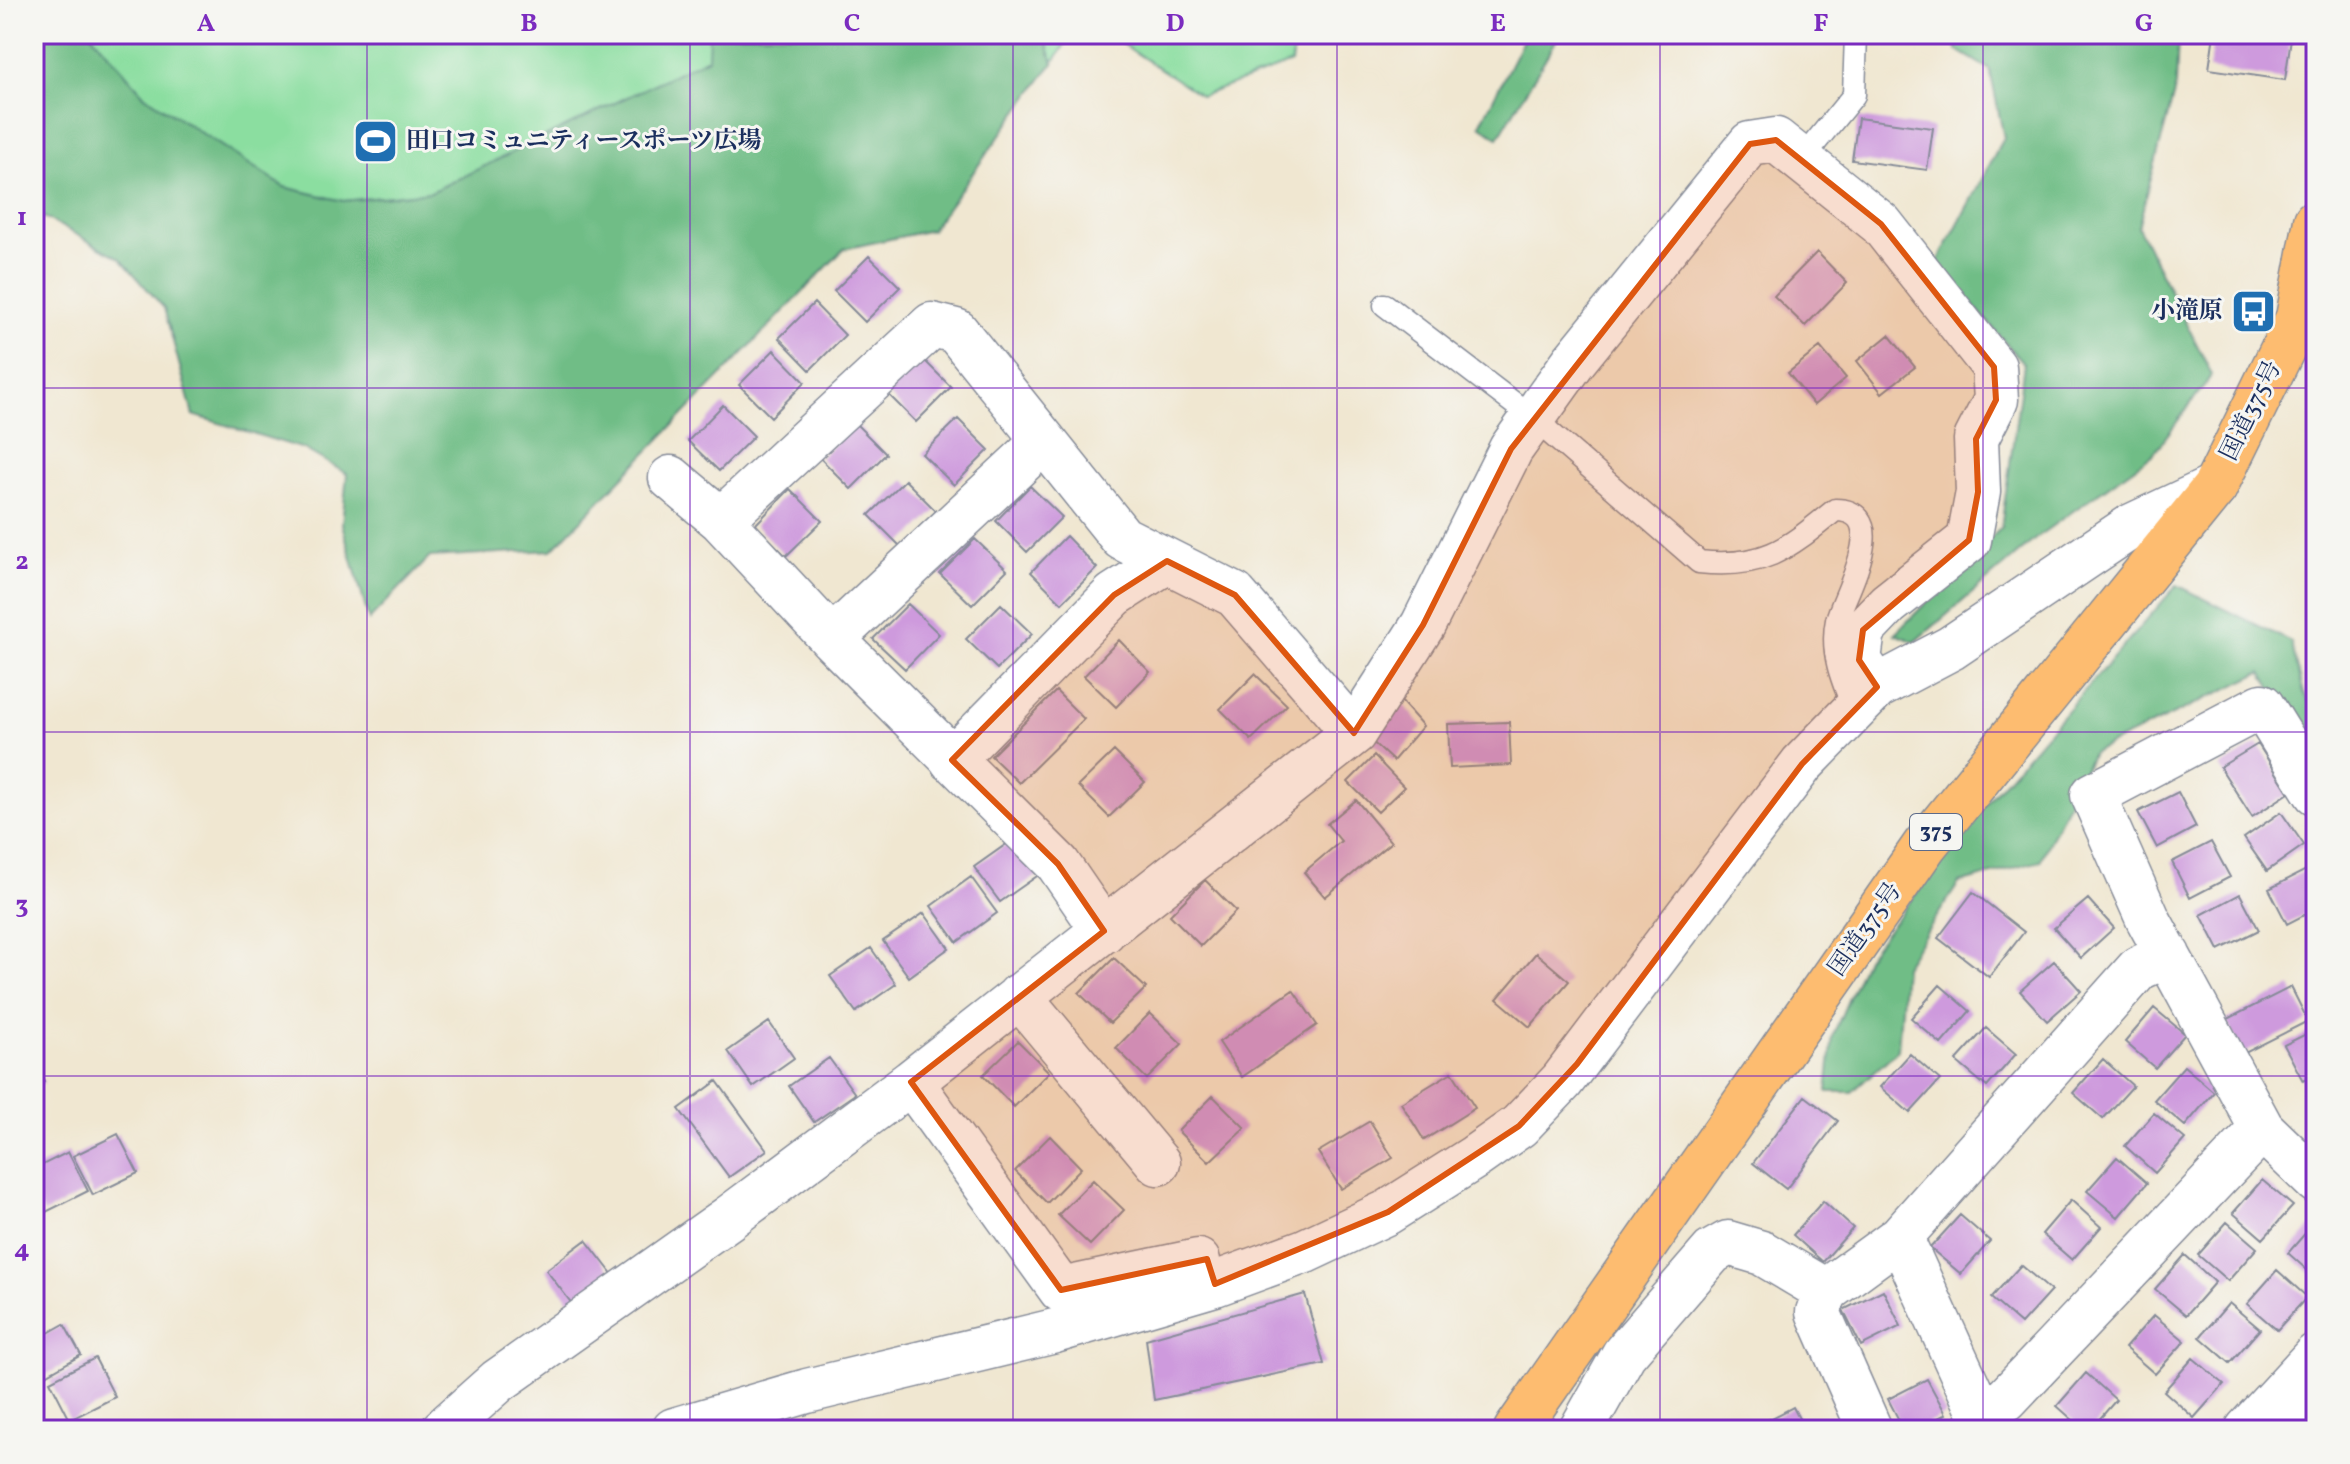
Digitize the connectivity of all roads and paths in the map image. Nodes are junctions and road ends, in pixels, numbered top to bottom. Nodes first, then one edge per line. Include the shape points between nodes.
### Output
1 (1856, 34) edge
2 (1801, 160) junction
3 (2316, 221) edge
4 (2312, 266) edge
5 (1385, 305) dead end
6 (1533, 418) junction
7 (1044, 441) junction
8 (671, 478) dead end
9 (2215, 487) junction
10 (721, 520) junction
11 (1167, 561) junction
12 (832, 639) junction
13 (1866, 699) junction
14 (1354, 733) junction
15 (952, 760) junction
16 (2316, 793) edge
17 (1104, 931) junction
18 (2168, 955) junction
19 (1019, 996) junction
20 (911, 1082) junction
21 (2262, 1129) junction
22 (1158, 1163) dead end
23 (2316, 1181) edge
24 (1900, 1237) junction
25 (1215, 1284) junction
26 (1826, 1291) junction
27 (2316, 1355) edge
28 (2282, 1393) junction
29 (2316, 1420) edge
30 (1984, 1422) edge
31 (443, 1430) edge
32 (674, 1430) edge
33 (1516, 1430) edge
34 (1581, 1430) edge
35 (1870, 1430) edge
36 (2247, 1430) edge

1 - 2 lane via 1854,95
2 - 6 street via 1776,140 1750,144
2 - 13 street via 1881,224 1994,367 1996,400 1976,439 1978,492 1969,540 1863,630 1859,660
3 - 4 highway, 国道375号 / 375
4 - 9 highway, 国道375号 / 375 via 2298,318
5 - 6 lane
6 - 13 lane via 1699,562 1729,565 1778,554 1835,510 1845,510 1857,520 1865,537 1837,620 1836,662
6 - 14 street via 1511,449 1423,625
7 - 10 street via 956,331 932,325
7 - 11 street via 1122,538
7 - 12 street
8 - 10 street
9 - 13 street via 2132,526
9 - 33 highway, 国道375号 / 375 via 1925,845
10 - 12 street
11 - 14 street via 1235,595
11 - 15 street via 1114,595
12 - 15 street
13 - 25 street via 1802,764 1577,1064 1519,1126 1388,1212 1305,1251
14 - 17 street
15 - 17 street via 1058,864
16 - 18 street via 2262,706 2093,795
17 - 19 street
18 - 21 street
18 - 24 street via 2139,968
19 - 20 street
19 - 22 street
20 - 25 street via 1061,1290 1207,1259
20 - 31 street via 498,1381
21 - 23 street
21 - 30 street
24 - 26 street
24 - 30 street
25 - 32 street
26 - 34 street via 1762,1253 1728,1243 1712,1252 1624,1354
26 - 35 street via 1818,1312
27 - 28 street
28 - 29 street
28 - 36 street

